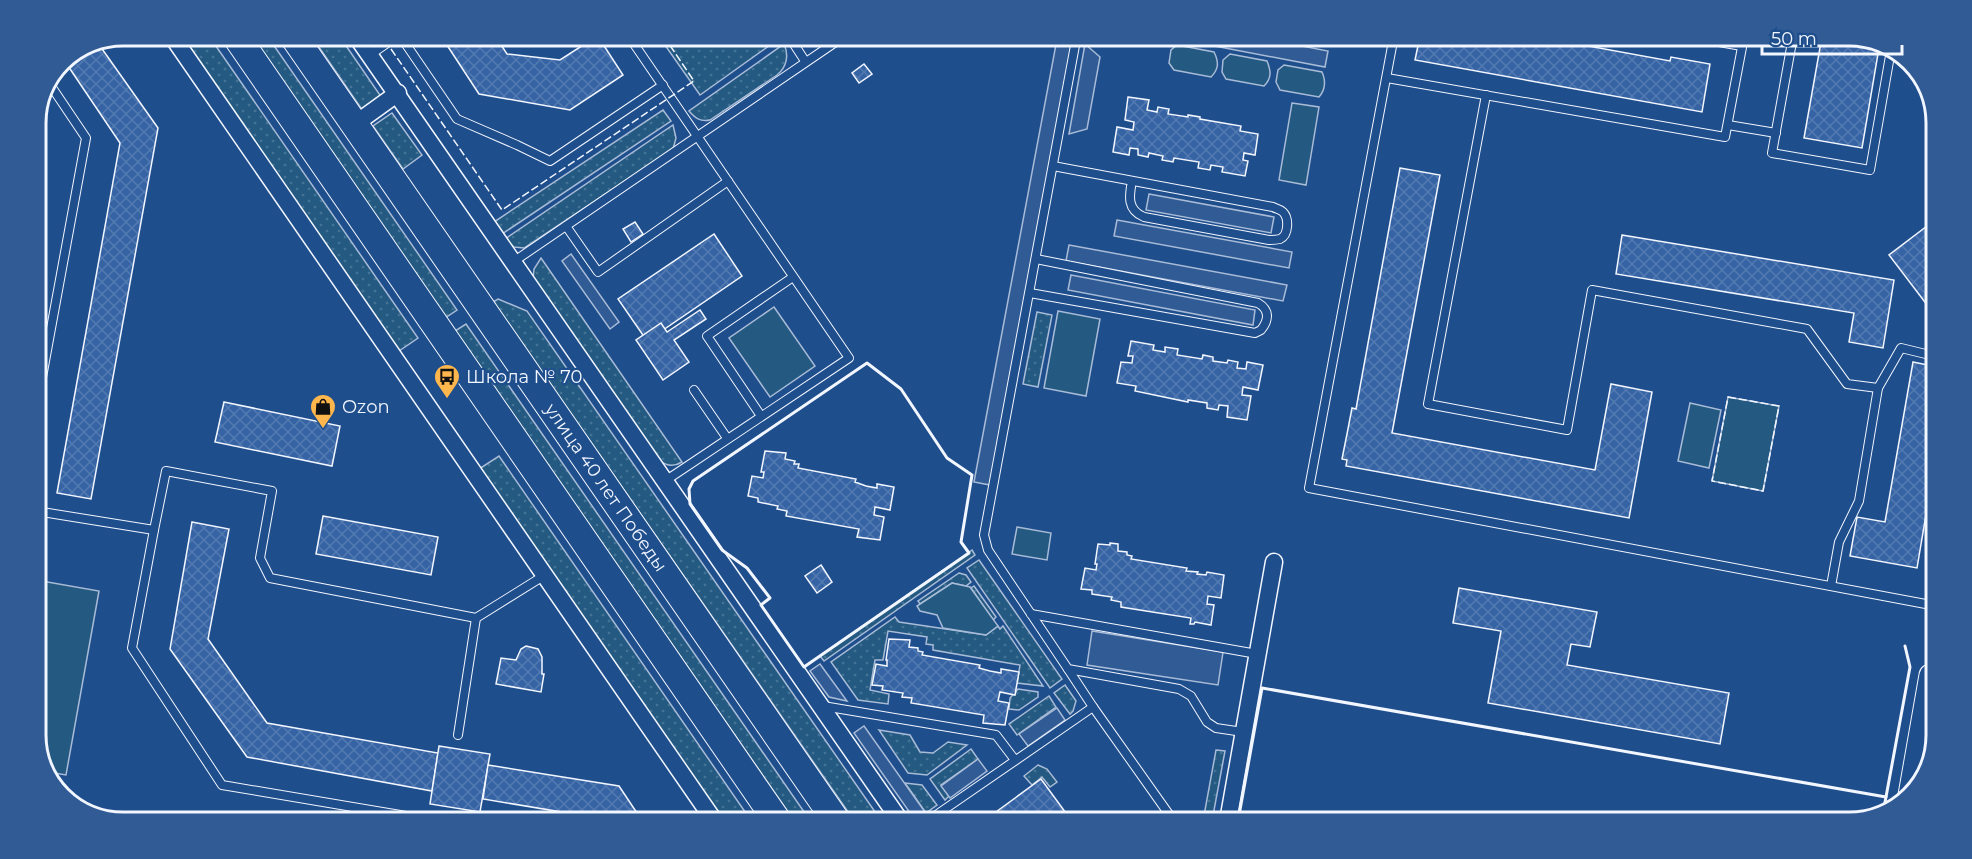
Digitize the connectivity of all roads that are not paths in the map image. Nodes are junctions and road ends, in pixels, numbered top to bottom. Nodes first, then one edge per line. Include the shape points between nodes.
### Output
1 (179, 46) edge
2 (243, 46) edge
3 (300, 46) edge
4 (364, 46) edge
5 (383, 46) edge
6 (406, 46) edge
7 (636, 46) edge
8 (795, 46) edge
9 (829, 46) edge
10 (1075, 46) edge
11 (1392, 46) edge
12 (1743, 46) edge
13 (1791, 46) edge
14 (370, 55) junction
15 (1890, 58) edge
16 (805, 61) junction
17 (1386, 78) junction
18 (663, 86) junction
19 (54, 90) edge
20 (398, 93) junction
21 (1486, 95) junction
22 (355, 124) junction
23 (1728, 125) junction
24 (1776, 133) junction
25 (696, 136) junction
26 (1053, 166) junction
27 (728, 181) junction
28 (1132, 181) junction
29 (566, 226) junction
30 (1036, 260) junction
31 (513, 262) junction
32 (793, 277) junction
33 (1030, 293) junction
34 (47, 350) edge
35 (1925, 354) edge
36 (1878, 388) junction
37 (694, 390) dead end
38 (761, 416) junction
39 (728, 438) junction
40 (665, 481) junction
41 (47, 514) edge
42 (154, 530) junction
43 (1274, 562) dead end
44 (545, 575) junction
45 (1831, 586) junction
46 (1926, 603) edge
47 (1031, 614) junction
48 (476, 618) junction
49 (1257, 654) junction
50 (1068, 669) junction
51 (1926, 705) edge
52 (820, 706) junction
53 (1094, 706) junction
54 (1243, 732) junction
55 (458, 735) dead end
56 (1015, 760) junction
57 (1916, 772) edge
58 (382, 812) edge
59 (708, 812) edge
60 (771, 812) edge
61 (830, 812) edge
62 (894, 812) edge
63 (940, 812) edge
64 (1167, 812) edge
65 (1229, 812) edge

1 - 44 street
2 - 60 main road
3 - 22 main road, улица 40 лет Победы
4 - 14 street
5 - 14 lane
6 - 18 lane via 457,119 550,161
7 - 18 lane
8 - 16 lane
9 - 16 lane
10 - 26 lane
11 - 17 lane
12 - 23 lane
13 - 24 lane
14 - 20 street
15 - 24 lane via 1870,170 1772,153
16 - 25 lane
17 - 21 lane
17 - 45 lane via 1309,488
18 - 25 lane
19 - 34 lane via 86,138
20 - 22 street
20 - 31 street
21 - 23 lane via 1725,137
21 - 36 lane via 1428,404 1567,429 1592,290 1807,329 1847,384
22 - 61 main road, улица 40 лет Победы
23 - 24 lane
25 - 27 lane
25 - 29 lane
26 - 28 lane
26 - 30 lane
27 - 29 lane via 598,272
27 - 32 lane
28 - 28 lane via 1273,207 1282,212 1287,227 1284,236 1269,240 1144,217 1131,207
29 - 31 lane
30 - 33 lane
30 - 33 lane via 1258,303 1264,307 1267,319 1255,333
31 - 40 street
32 - 38 lane via 707,336
32 - 38 lane via 849,358
33 - 47 lane via 984,535 987,550
35 - 36 lane via 1901,348
36 - 45 lane via 1859,501 1839,542
37 - 39 lane
38 - 39 lane
39 - 40 lane
40 - 52 street
41 - 42 lane
42 - 48 lane via 166,471 272,491 260,558 270,578
42 - 58 lane via 132,648 222,785
43 - 49 street
44 - 48 lane
44 - 59 street
45 - 46 lane
47 - 49 lane
47 - 50 lane
48 - 55 lane
49 - 54 street
50 - 53 lane
50 - 54 lane via 1179,689 1191,696 1207,722 1216,728
51 - 57 street
52 - 56 lane via 996,735
52 - 62 street
53 - 56 lane
53 - 64 lane
54 - 65 street
56 - 63 lane

